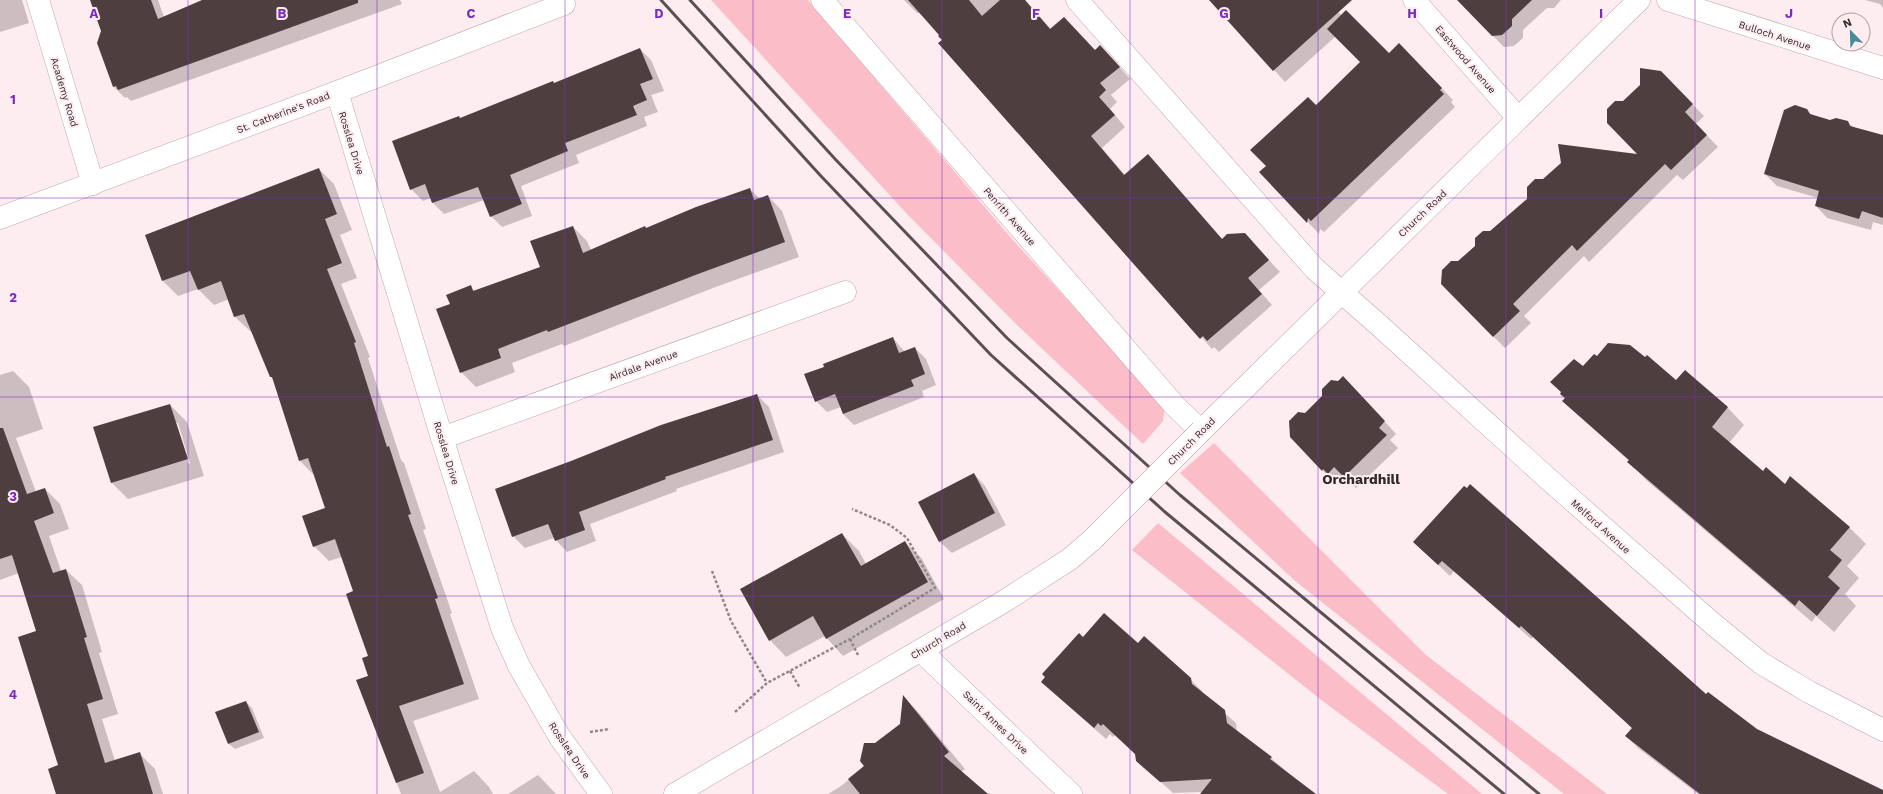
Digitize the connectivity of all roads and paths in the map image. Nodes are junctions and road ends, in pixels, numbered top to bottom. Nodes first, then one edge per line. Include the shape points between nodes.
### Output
1 (38, 0) edge
2 (822, 0) edge
3 (1077, 0) edge
4 (1414, 0) edge
5 (1639, 0) edge
6 (1668, 0) edge
7 (564, 4) dead end
8 (1883, 68) edge
9 (337, 92) junction
10 (1518, 118) junction
11 (93, 184) junction
12 (0, 218) edge
13 (845, 292) dead end
14 (1341, 292) junction
15 (1201, 430) junction
16 (442, 438) junction
17 (852, 509) dead end
18 (712, 571) dead end
19 (921, 651) junction
20 (767, 683) junction
21 (735, 712) dead end
22 (1883, 730) edge
23 (600, 794) edge
24 (675, 794) edge
25 (1071, 794) edge

1 - 11 street, Academy Road
2 - 15 street, Penrith Avenue via 1175,406
3 - 14 street, Melford Avenue via 1315,269
4 - 10 street, Eastwood Avenue
5 - 10 street, Church Road
6 - 8 street, Bulloch Avenue
7 - 9 street, St. Catherine's Road
9 - 11 street, St. Catherine's Road
9 - 16 street, Rosslea Drive
10 - 14 street, Church Road
11 - 12 street, St. Catherine's Road
13 - 16 street, Airdale Avenue
14 - 15 street, Church Road
14 - 22 street, Melford Avenue via 1719,628 1767,666 1809,692
15 - 19 street, Church Road, bridge via 1070,559
16 - 23 street, Rosslea Drive via 502,628 516,660 558,736
17 - 20 path via 890,525 908,538 935,588 850,639
18 - 20 path via 731,621
19 - 24 street, Church Road
19 - 25 street, Saint Annes Drive
20 - 21 path

